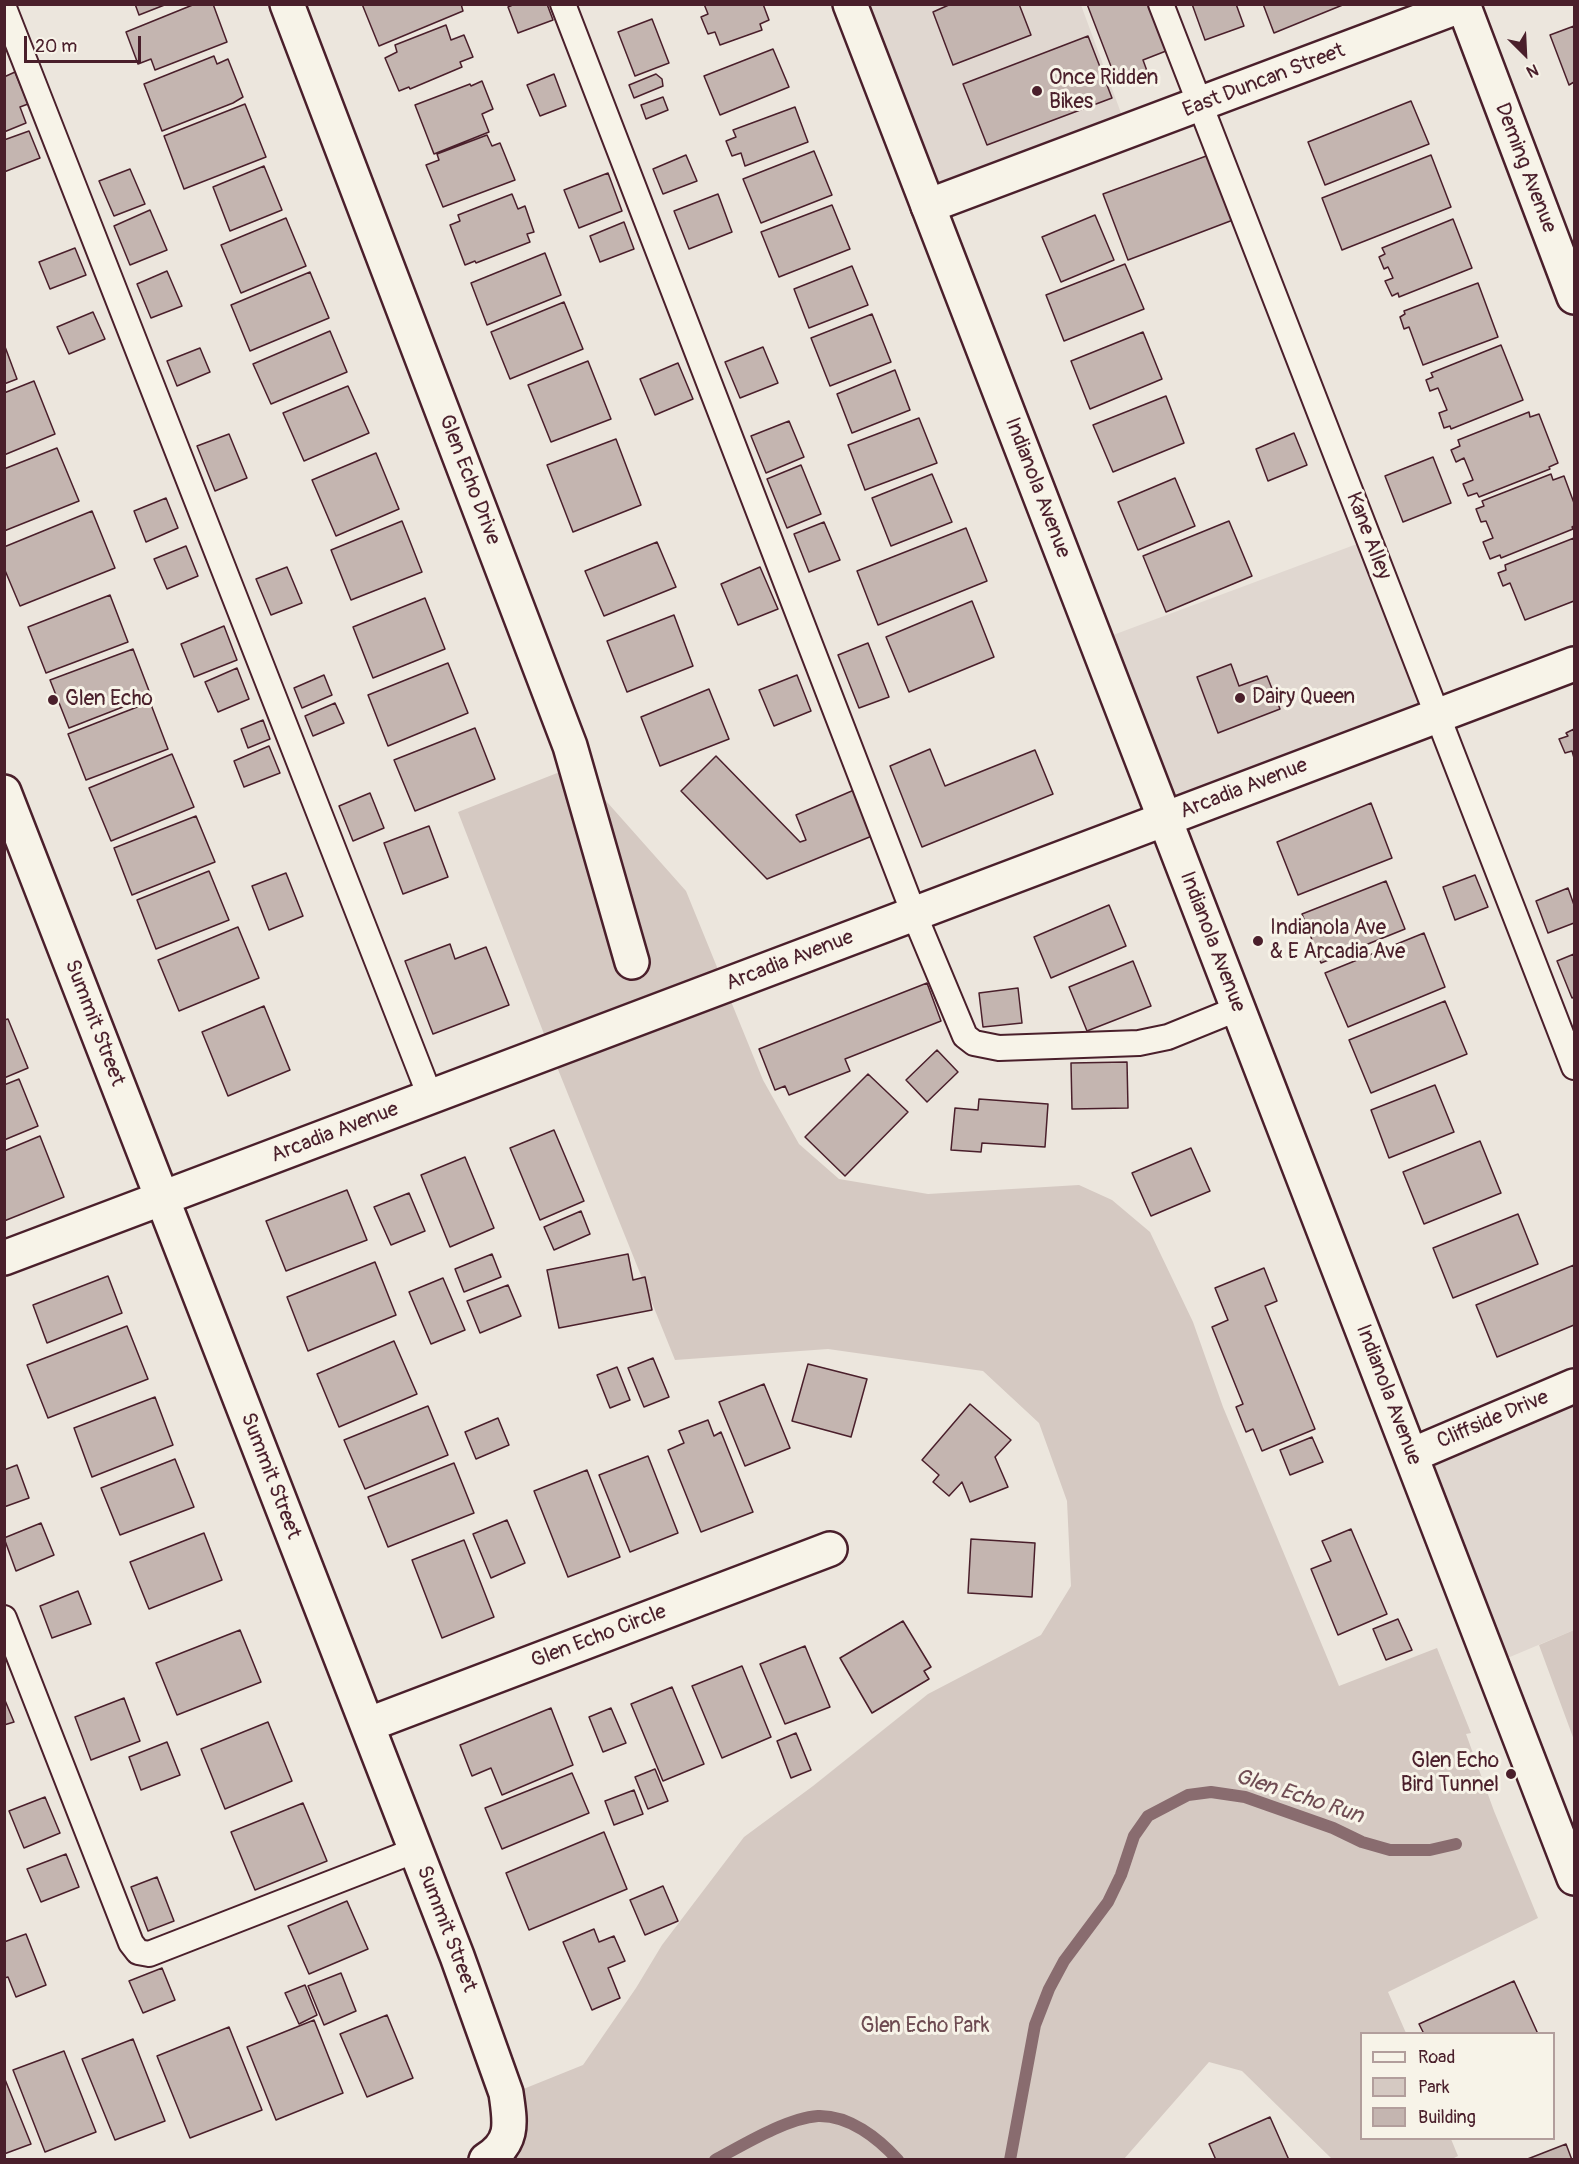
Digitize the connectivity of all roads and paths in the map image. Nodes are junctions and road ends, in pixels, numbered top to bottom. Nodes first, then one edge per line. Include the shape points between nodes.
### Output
1 (287, 4) edge
2 (563, 4) edge
3 (850, 4) edge
4 (1161, 4) edge
5 (1463, 5) edge
6 (4, 8) edge
7 (1201, 105) junction
8 (928, 206) junction
9 (1575, 297) edge
10 (1575, 664) edge
11 (1438, 716) junction
12 (4, 792) edge
13 (1165, 819) junction
14 (914, 914) junction
15 (632, 962) dead end
16 (1237, 1009) junction
17 (1575, 1067) edge
18 (430, 1096) junction
19 (162, 1198) junction
20 (4, 1258) edge
21 (1575, 1386) edge
22 (1412, 1455) junction
23 (830, 1549) dead end
24 (4, 1618) edge
25 (367, 1725) junction
26 (416, 1850) junction
27 (1575, 1878) edge
28 (487, 2159) edge

1 - 15 street, Glen Echo Drive via 570,746
2 - 14 lane
3 - 8 street, Indianola Avenue
4 - 7 lane, Kane Alley
5 - 7 street, East Duncan Street
5 - 9 street, Deming Avenue
6 - 18 lane
7 - 8 street, East Duncan Street
7 - 11 lane, Kane Alley
8 - 13 street, Indianola Avenue
10 - 11 street, Arcadia Avenue
11 - 13 street, Arcadia Avenue
11 - 17 lane, Kane Alley
12 - 19 street, Summit Street
13 - 14 street, Arcadia Avenue
13 - 16 street, Indianola Avenue
14 - 16 lane via 960,1028 974,1043 1011,1047 1152,1042
14 - 18 street, Arcadia Avenue
16 - 22 street, Indianola Avenue
18 - 19 street, Arcadia Avenue
19 - 20 street, Arcadia Avenue
19 - 25 street, Summit Street
21 - 22 street, Cliffside Drive
22 - 27 street, Indianola Avenue
23 - 25 street, Glen Echo Circle
24 - 26 lane via 138,1952 149,1954
25 - 26 street, Summit Street
26 - 28 street, Summit Street via 506,2093 509,2134

